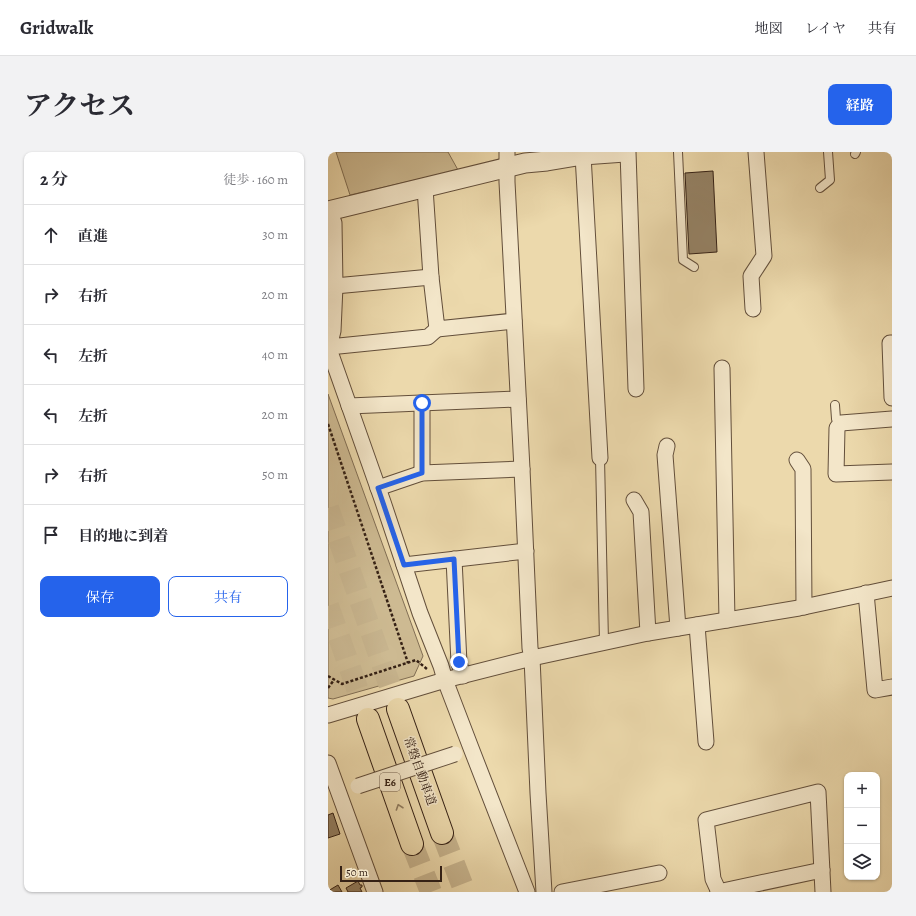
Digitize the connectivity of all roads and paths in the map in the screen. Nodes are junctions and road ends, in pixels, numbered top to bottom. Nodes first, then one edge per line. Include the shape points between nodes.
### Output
1 (625, 152) edge
2 (628, 152) edge
3 (678, 152) edge
4 (756, 152) edge
5 (828, 152) edge
6 (583, 155) junction
7 (507, 160) edge
8 (425, 188) junction
9 (820, 188) dead end
10 (329, 211) edge
11 (694, 267) dead end
12 (431, 277) junction
13 (335, 286) junction
14 (752, 309) dead end
15 (514, 321) junction
16 (437, 329) junction
17 (892, 343) edge
18 (328, 346) edge
19 (722, 368) dead end
20 (636, 389) dead end
21 (892, 398) edge
22 (518, 399) junction
23 (422, 403) junction
24 (835, 405) dead end
25 (349, 406) junction
26 (892, 419) edge
27 (328, 424) edge
28 (840, 424) junction
29 (667, 446) dead end
30 (600, 458) joint
31 (797, 460) dead end
32 (522, 469) junction
33 (892, 472) edge
34 (422, 473) junction
35 (378, 488) junction
36 (634, 500) dead end
37 (526, 551) junction
38 (454, 559) junction
39 (404, 565) junction
40 (892, 588) edge
41 (866, 593) junction
42 (804, 606) junction
43 (727, 620) junction
44 (697, 625) junction
45 (678, 628) junction
46 (648, 633) junction
47 (604, 642) junction
48 (532, 658) junction
49 (408, 663) junction
50 (328, 676) edge
51 (463, 676) junction
52 (334, 680) junction
53 (438, 682) junction
54 (892, 687) edge
55 (328, 688) edge
56 (398, 709) tunnel mouth
57 (328, 715) edge
58 (368, 719) tunnel mouth
59 (706, 742) dead end
60 (470, 748) junction
61 (328, 763) edge
62 (340, 795) junction
63 (442, 833) tunnel mouth
64 (412, 844) tunnel mouth
65 (822, 870) junction
66 (659, 873) dead end
67 (375, 892) edge
68 (527, 892) edge
69 (544, 892) edge
70 (562, 892) edge
71 (718, 892) edge
72 (823, 892) edge

1 - 6 street
2 - 20 street
3 - 11 lane via 683,260
4 - 14 street via 764,256 751,276
5 - 9 lane via 830,180
6 - 7 street via 525,163
6 - 30 street
7 - 8 street
7 - 15 street
8 - 10 street
8 - 12 street
10 - 13 street via 334,223
12 - 13 street
12 - 16 street
13 - 18 street via 333,331
15 - 16 street
15 - 22 street
16 - 18 street via 428,337
17 - 21 street
18 - 25 street
19 - 43 street
22 - 23 street
22 - 32 street
23 - 25 street
23 - 34 street
24 - 28 lane via 836,419
25 - 35 street
26 - 28 street
27 - 49 path
28 - 33 street via 837,428 836,474
29 - 45 street via 665,455
30 - 47 lane
31 - 42 street via 803,469
32 - 34 street
32 - 37 street
34 - 35 street
35 - 39 street
36 - 46 street via 640,512
37 - 38 street
37 - 48 street
38 - 39 street
38 - 51 street via 459,662
39 - 53 street via 441,666
40 - 41 street
41 - 42 street
41 - 54 street via 875,690
42 - 43 street
43 - 44 street
44 - 45 street
44 - 59 street
45 - 46 street
46 - 47 street
47 - 48 street
48 - 51 street
48 - 69 street
49 - 52 path via 342,684
49 - 53 path via 416,660 428,669
50 - 52 path
51 - 53 street
52 - 55 path
53 - 57 street
53 - 60 street
56 - 63 highway, 常磐自動車道
64 -> 58 highway, E6
60 - 62 street, bridge via 358,786
60 - 68 street
61 - 62 street
62 - 67 street
65 - 71 street
65 - 71 street via 818,792 706,820 713,879
65 - 72 street
66 - 70 street

